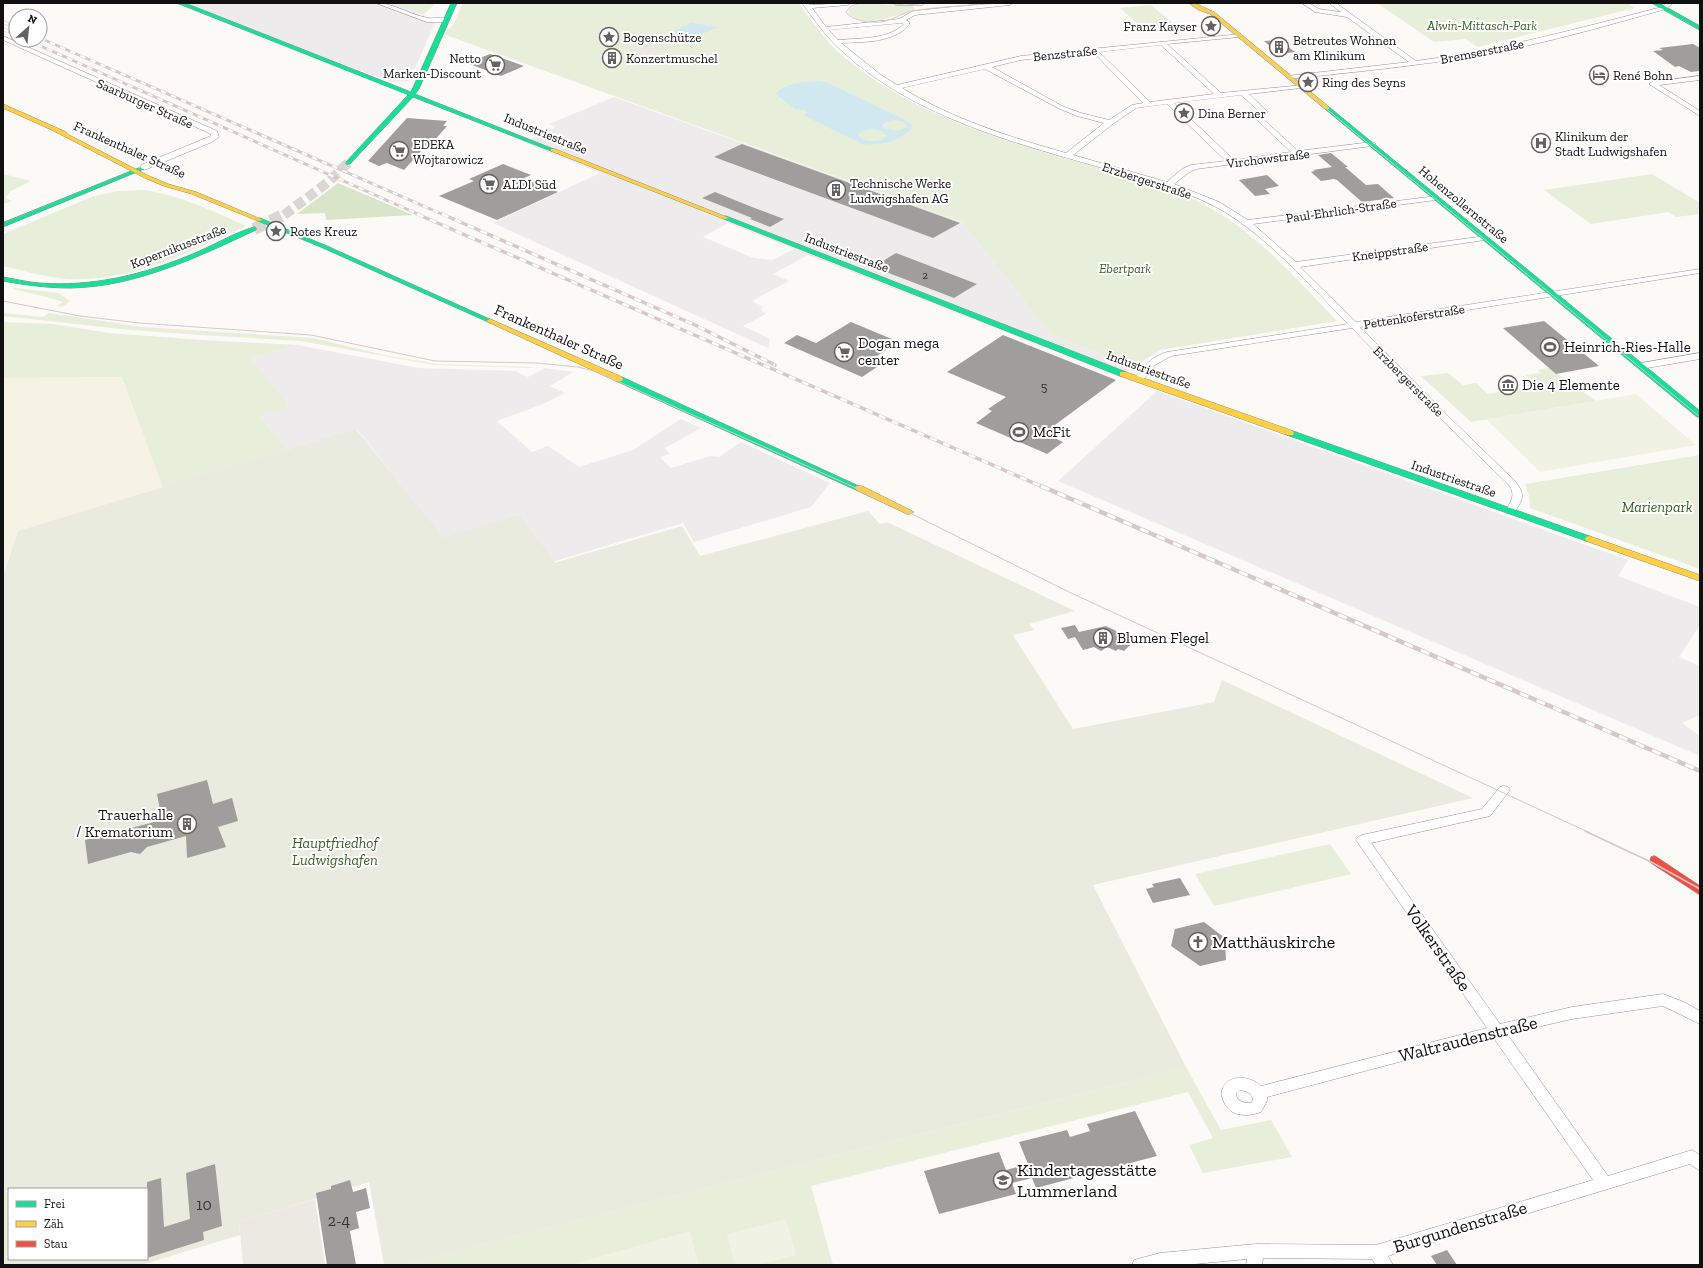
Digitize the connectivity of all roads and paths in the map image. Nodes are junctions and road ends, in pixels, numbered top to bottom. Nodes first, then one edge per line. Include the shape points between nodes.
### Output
1 (180, 3) edge
2 (379, 3) edge
3 (454, 3) edge
4 (848, 3) edge
5 (896, 3) edge
6 (922, 3) edge
7 (1010, 3) edge
8 (1192, 3) edge
9 (1207, 3) edge
10 (1306, 3) edge
11 (1332, 3) edge
12 (806, 5) edge
13 (1663, 5) edge
14 (1212, 13) junction
15 (1348, 15) junction
16 (446, 20) junction
17 (901, 21) junction
18 (1700, 28) edge
19 (824, 29) junction
20 (1239, 35) junction
21 (3, 38) edge
22 (836, 42) junction
23 (1162, 43) junction
24 (1094, 50) junction
25 (1415, 63) junction
26 (985, 66) junction
27 (1289, 77) junction
28 (421, 78) junction
29 (1700, 78) edge
30 (387, 84) junction
31 (1301, 86) junction
32 (895, 88) junction
33 (1244, 93) junction
34 (412, 95) junction
35 (1220, 96) junction
36 (1169, 102) junction
37 (1148, 104) junction
38 (3, 106) edge
39 (1700, 114) edge
40 (1110, 122) junction
41 (55, 130) junction
42 (1372, 144) junction
43 (1297, 154) junction
44 (1068, 156) junction
45 (1232, 162) junction
46 (348, 163) tunnel mouth
47 (137, 169) junction
48 (141, 184) dead end
49 (1169, 184) junction
50 (128, 185) dead end
51 (166, 185) junction
52 (87, 190) junction
53 (194, 193) junction
54 (1436, 198) junction
55 (1246, 223) junction
56 (3, 226) edge
57 (254, 229) tunnel mouth
58 (1485, 238) junction
59 (1295, 265) junction
60 (1700, 271) edge
61 (3, 274) edge
62 (3, 279) edge
63 (62, 286) junction
64 (1553, 294) junction
65 (1354, 325) junction
66 (1700, 356) edge
67 (1641, 366) junction
68 (1139, 380) junction
69 (1700, 415) edge
70 (1510, 511) junction
71 (910, 512) dead end
72 (1700, 578) edge
73 (1504, 790) dead end
74 (1700, 880) edge
75 (1700, 891) edge
76 (1700, 1018) edge
77 (1496, 1031) junction
78 (1259, 1093) dead end
79 (1700, 1164) edge
80 (1604, 1183) junction
81 (1255, 1258) edge
82 (1381, 1259) edge
83 (1140, 1265) edge

1 - 30 street, Industriestraße
2 - 16 street via 427,20
3 - 16 street
4 - 12 street
5 - 6 street
7 - 17 street via 918,12 908,15
8 - 14 street, Hohenzollernstraße
9 - 14 street, Hohenzollernstraße
10 - 15 street via 1317,11
11 - 15 street
12 - 19 street, Erzbergerstraße
13 - 18 street
13 - 25 street, Bremserstraße via 1516,46
14 - 20 street, Hohenzollernstraße
15 - 25 street
16 - 28 street
17 - 19 street
17 - 22 street via 907,24 895,34
19 - 22 street, Erzbergerstraße
20 - 23 street, Benzstraße
20 - 27 street, Hohenzollernstraße
21 - 47 street, Saarburger Straße via 214,133 215,137 209,140
22 - 32 street, Erzbergerstraße via 870,72
23 - 24 street, Benzstraße
23 - 35 street
24 - 26 street, Benzstraße via 1021,58
24 - 37 street
25 - 27 street, Bremserstraße
26 - 32 street, Benzstraße
26 - 40 street via 1060,107 1079,115
27 - 31 street, Hohenzollernstraße
28 - 30 street via 407,84
28 - 34 street
29 - 39 street via 1652,84
30 - 34 street, Industriestraße
31 - 33 street
31 - 42 street, Hohenzollernstraße
32 - 44 street, Erzbergerstraße via 944,113
33 - 35 street
33 - 43 street via 1265,112 1256,116
34 - 46 street
34 - 68 street, Industriestraße
35 - 36 street
36 - 37 street
36 - 45 street
37 - 40 street via 1134,106
38 - 41 street, Frankenthaler Straße
40 - 44 street
41 - 47 street, Frankenthaler Straße
41 - 47 street, Frankenthaler Straße
42 - 43 street, Virchowstraße
42 - 54 street, Hohenzollernstraße
43 - 45 street, Virchowstraße
44 - 49 street, Erzbergerstraße
45 - 49 street, Virchowstraße via 1185,171
47 - 51 street, Frankenthaler Straße
47 - 52 street
47 - 53 street, Frankenthaler Straße via 180,184
48 - 51 street
49 - 55 street, Erzbergerstraße via 1224,208
50 - 52 street
51 - 53 street, Frankenthaler Straße
52 - 56 street
53 - 71 street, Frankenthaler Straße via 267,222 558,351
54 - 55 street, Paul-Ehrlich-Straße
54 - 58 street, Hohenzollernstraße
55 - 59 street, Erzbergerstraße
57 - 63 street, Kopernikusstraße via 148,274 106,283
58 - 59 street, Kneippstraße
58 - 64 street, Hohenzollernstraße
59 - 65 street, Erzbergerstraße
60 - 64 street, Pettenkoferstraße
61 - 63 street, Kopernikusstraße
62 - 63 street, Kopernikusstraße
64 - 65 street, Pettenkoferstraße
64 - 67 street, Hohenzollernstraße
65 - 68 street, Pettenkoferstraße via 1158,357 1151,362
65 - 70 street, Erzbergerstraße via 1517,489 1519,495
66 - 67 street
67 - 69 street, Hohenzollernstraße
68 - 70 street, Industriestraße
70 - 72 street, Industriestraße
73 - 77 street, Volkerstraße via 1486,814 1362,840
74 - 75 street via 1655,860
76 - 77 street, Waltraudenstraße via 1663,1000 1572,1013
77 - 78 street, Waltraudenstraße
77 - 80 street, Volkerstraße
79 - 80 street, Burgundenstraße via 1692,1156
80 - 82 street, Burgundenstraße
81 - 82 street, Burgundenstraße
81 - 83 street, Burgundenstraße via 1160,1260

